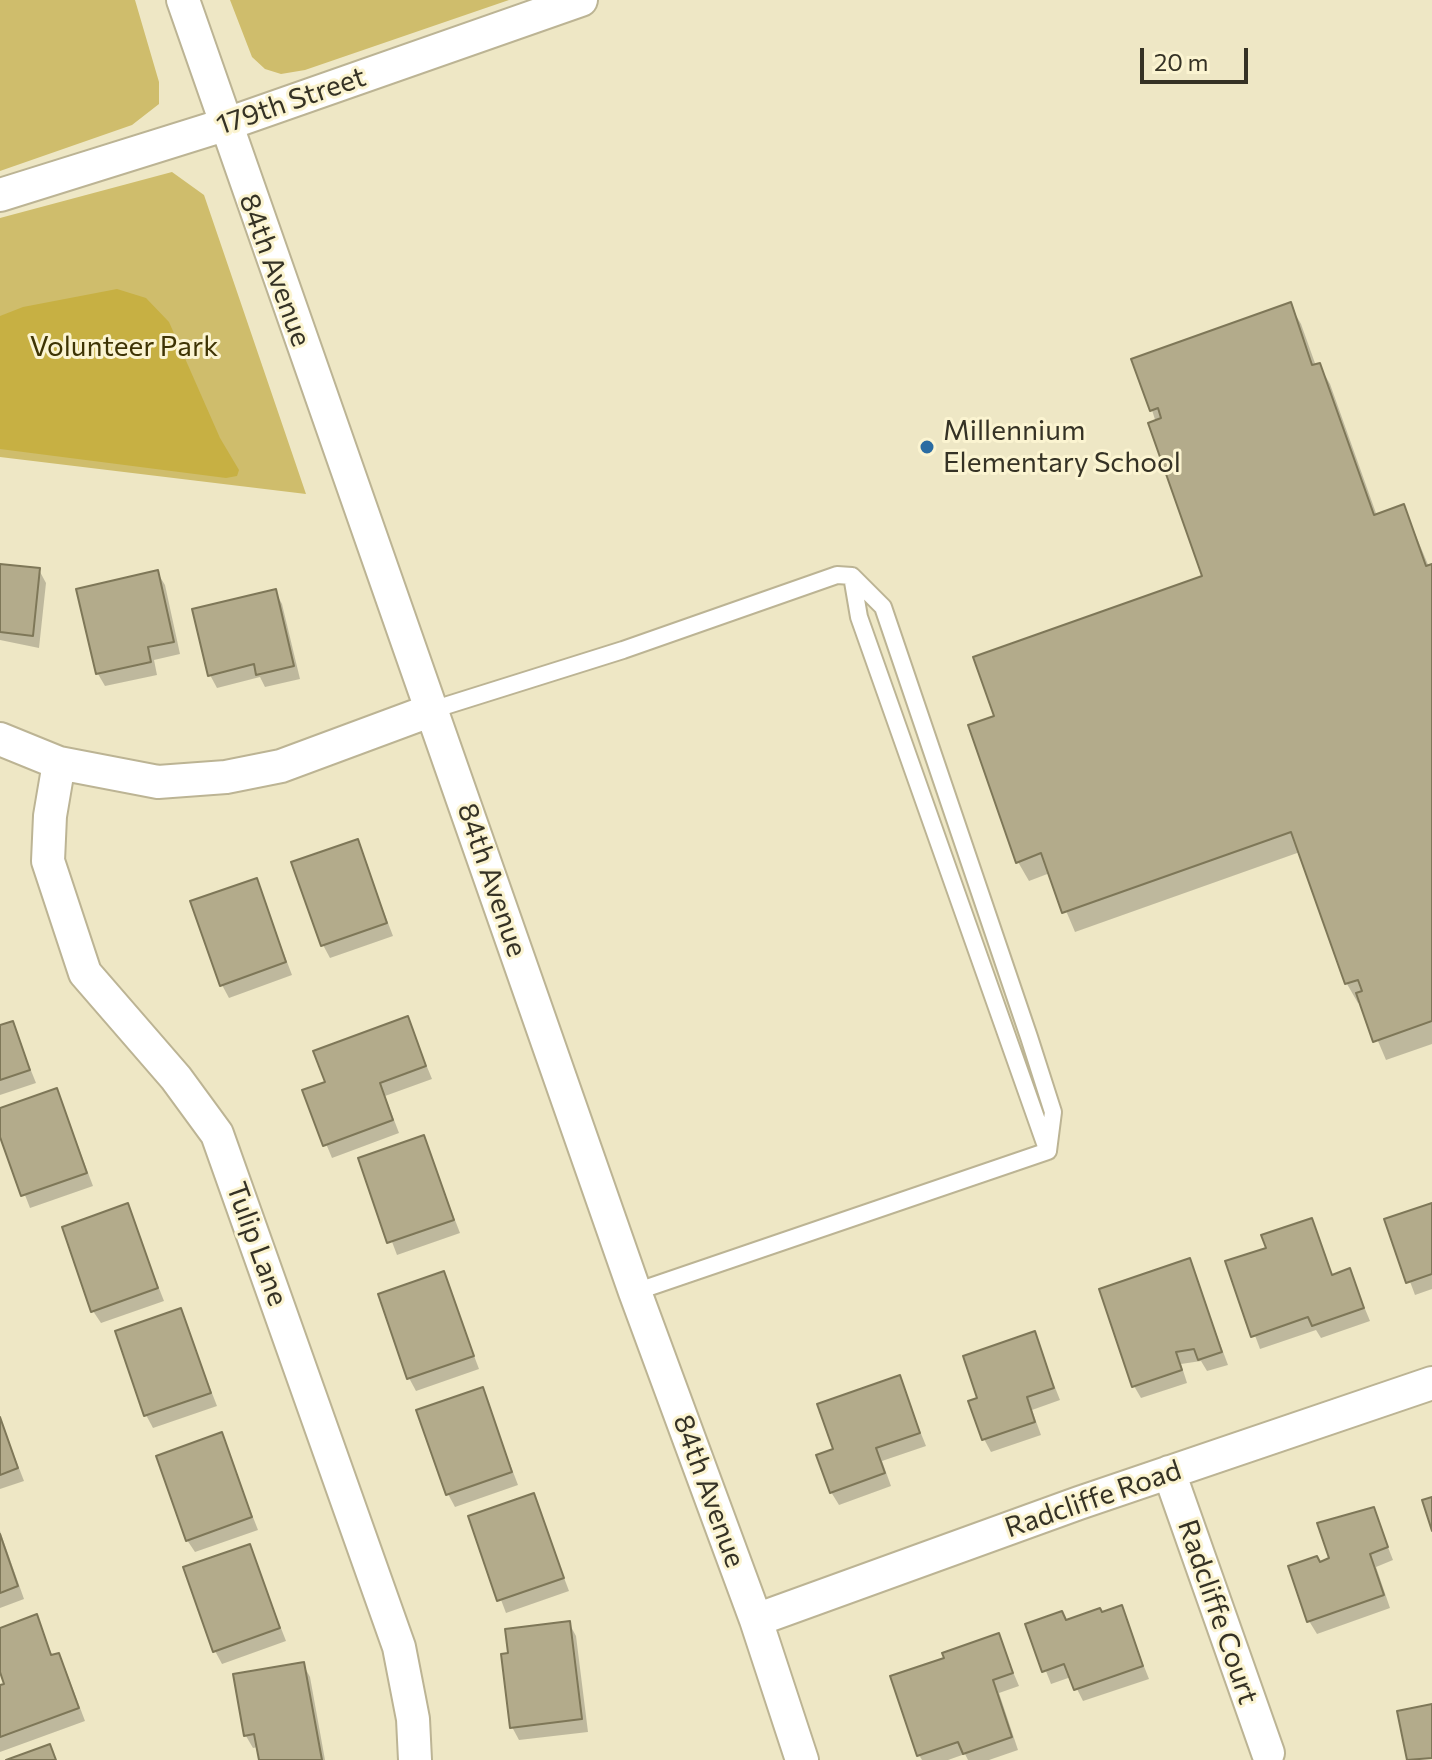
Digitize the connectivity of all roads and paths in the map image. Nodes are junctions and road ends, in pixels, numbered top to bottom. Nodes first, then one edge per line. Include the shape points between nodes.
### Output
1 (183, 0) edge
2 (581, 0) edge
3 (224, 125) junction
4 (0, 195) edge
5 (852, 576) junction
6 (432, 710) junction
7 (0, 739) edge
8 (59, 763) junction
9 (1048, 1151) junction
10 (635, 1292) junction
11 (1432, 1383) edge
12 (1169, 1472) junction
13 (756, 1620) junction
14 (1268, 1753) dead end
15 (415, 1760) edge
16 (802, 1760) edge

1 - 3 street, 84th Avenue
2 - 3 street, 179th Street
3 - 4 street, 179th Street
3 - 6 street, 84th Avenue
5 - 6 lane via 837,575
5 - 9 lane via 859,617
5 - 9 lane via 883,607 1053,1112
6 - 8 street via 281,766 226,777 158,782
6 - 10 street, 84th Avenue
7 - 8 street
8 - 15 street, Tulip Lane via 48,861 85,973 217,1134 399,1647
9 - 10 lane
10 - 13 street, 84th Avenue
11 - 12 street, Radcliffe Road
12 - 13 street, Radcliffe Road
12 - 14 street, Radcliffe Court
13 - 16 street, 84th Avenue

